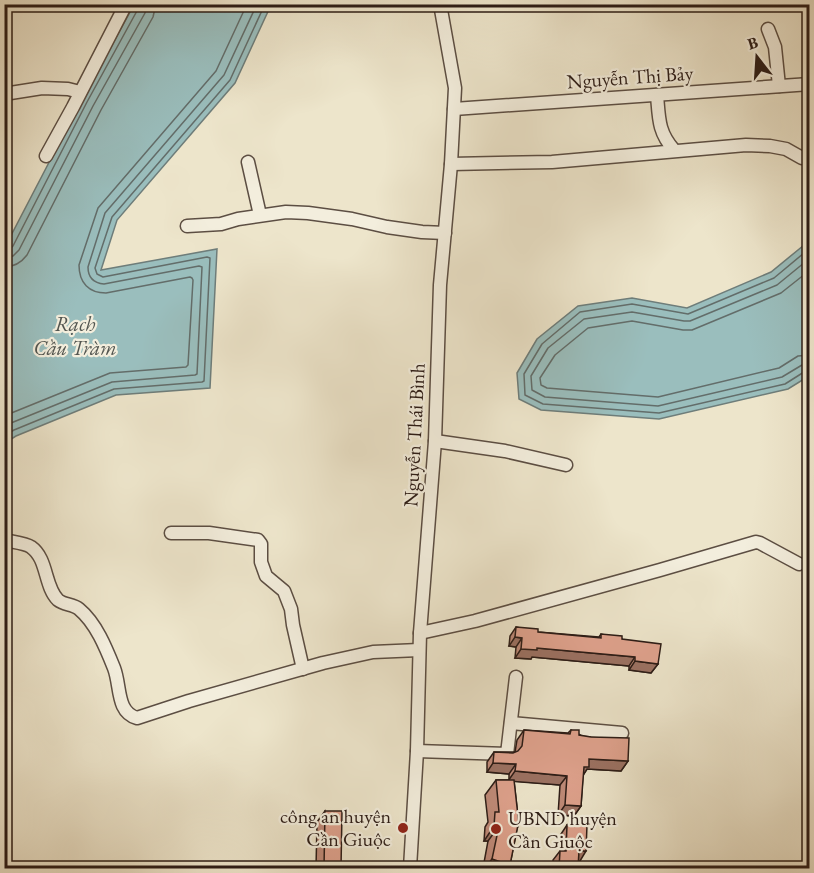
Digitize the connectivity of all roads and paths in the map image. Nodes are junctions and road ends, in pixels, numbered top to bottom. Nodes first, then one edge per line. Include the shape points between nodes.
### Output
1 (126, 4) edge
2 (440, 4) edge
3 (768, 29) dead end
4 (810, 84) edge
5 (779, 86) junction
6 (80, 92) junction
7 (4, 94) edge
8 (657, 95) junction
9 (454, 109) junction
10 (674, 150) junction
11 (46, 156) dead end
12 (802, 158) dead end
13 (248, 162) dead end
14 (451, 164) junction
15 (260, 215) junction
16 (187, 226) dead end
17 (445, 233) junction
18 (435, 441) junction
19 (566, 465) dead end
20 (171, 533) dead end
21 (4, 540) edge
22 (799, 564) dead end
23 (420, 633) junction
24 (419, 650) junction
25 (303, 669) junction
26 (516, 677) dead end
27 (511, 723) junction
28 (622, 734) dead end
29 (417, 751) junction
30 (410, 868) edge

1 - 6 street
2 - 9 street, Nguyễn Thái Bình via 455,88
3 - 5 street via 775,47
4 - 5 street, Nguyễn Thị Bảy
5 - 8 street, Nguyễn Thị Bảy
6 - 7 street via 42,88
6 - 11 street
8 - 9 street, Nguyễn Thị Bảy
8 - 10 street via 661,128
9 - 14 street, Nguyễn Thái Bình
10 - 12 street via 770,146
10 - 14 street via 552,162
13 - 15 street
14 - 17 street, Nguyễn Thái Bình
15 - 16 street via 221,224
15 - 17 street via 308,213
17 - 18 street, Nguyễn Thái Bình
18 - 19 street
18 - 23 street, Nguyễn Thái Bình
20 - 25 street via 209,533 260,542 266,576 284,591 291,609
21 - 25 street via 32,547 59,600 78,608 87,617 109,655 124,710 130,716 137,718
22 - 23 street via 756,542 498,615
23 - 24 street, Nguyễn Thái Bình
24 - 25 street via 373,652
24 - 29 street, Nguyễn Thái Bình
26 - 27 street
27 - 28 street
27 - 29 street via 507,754
29 - 30 street, Nguyễn Thái Bình

